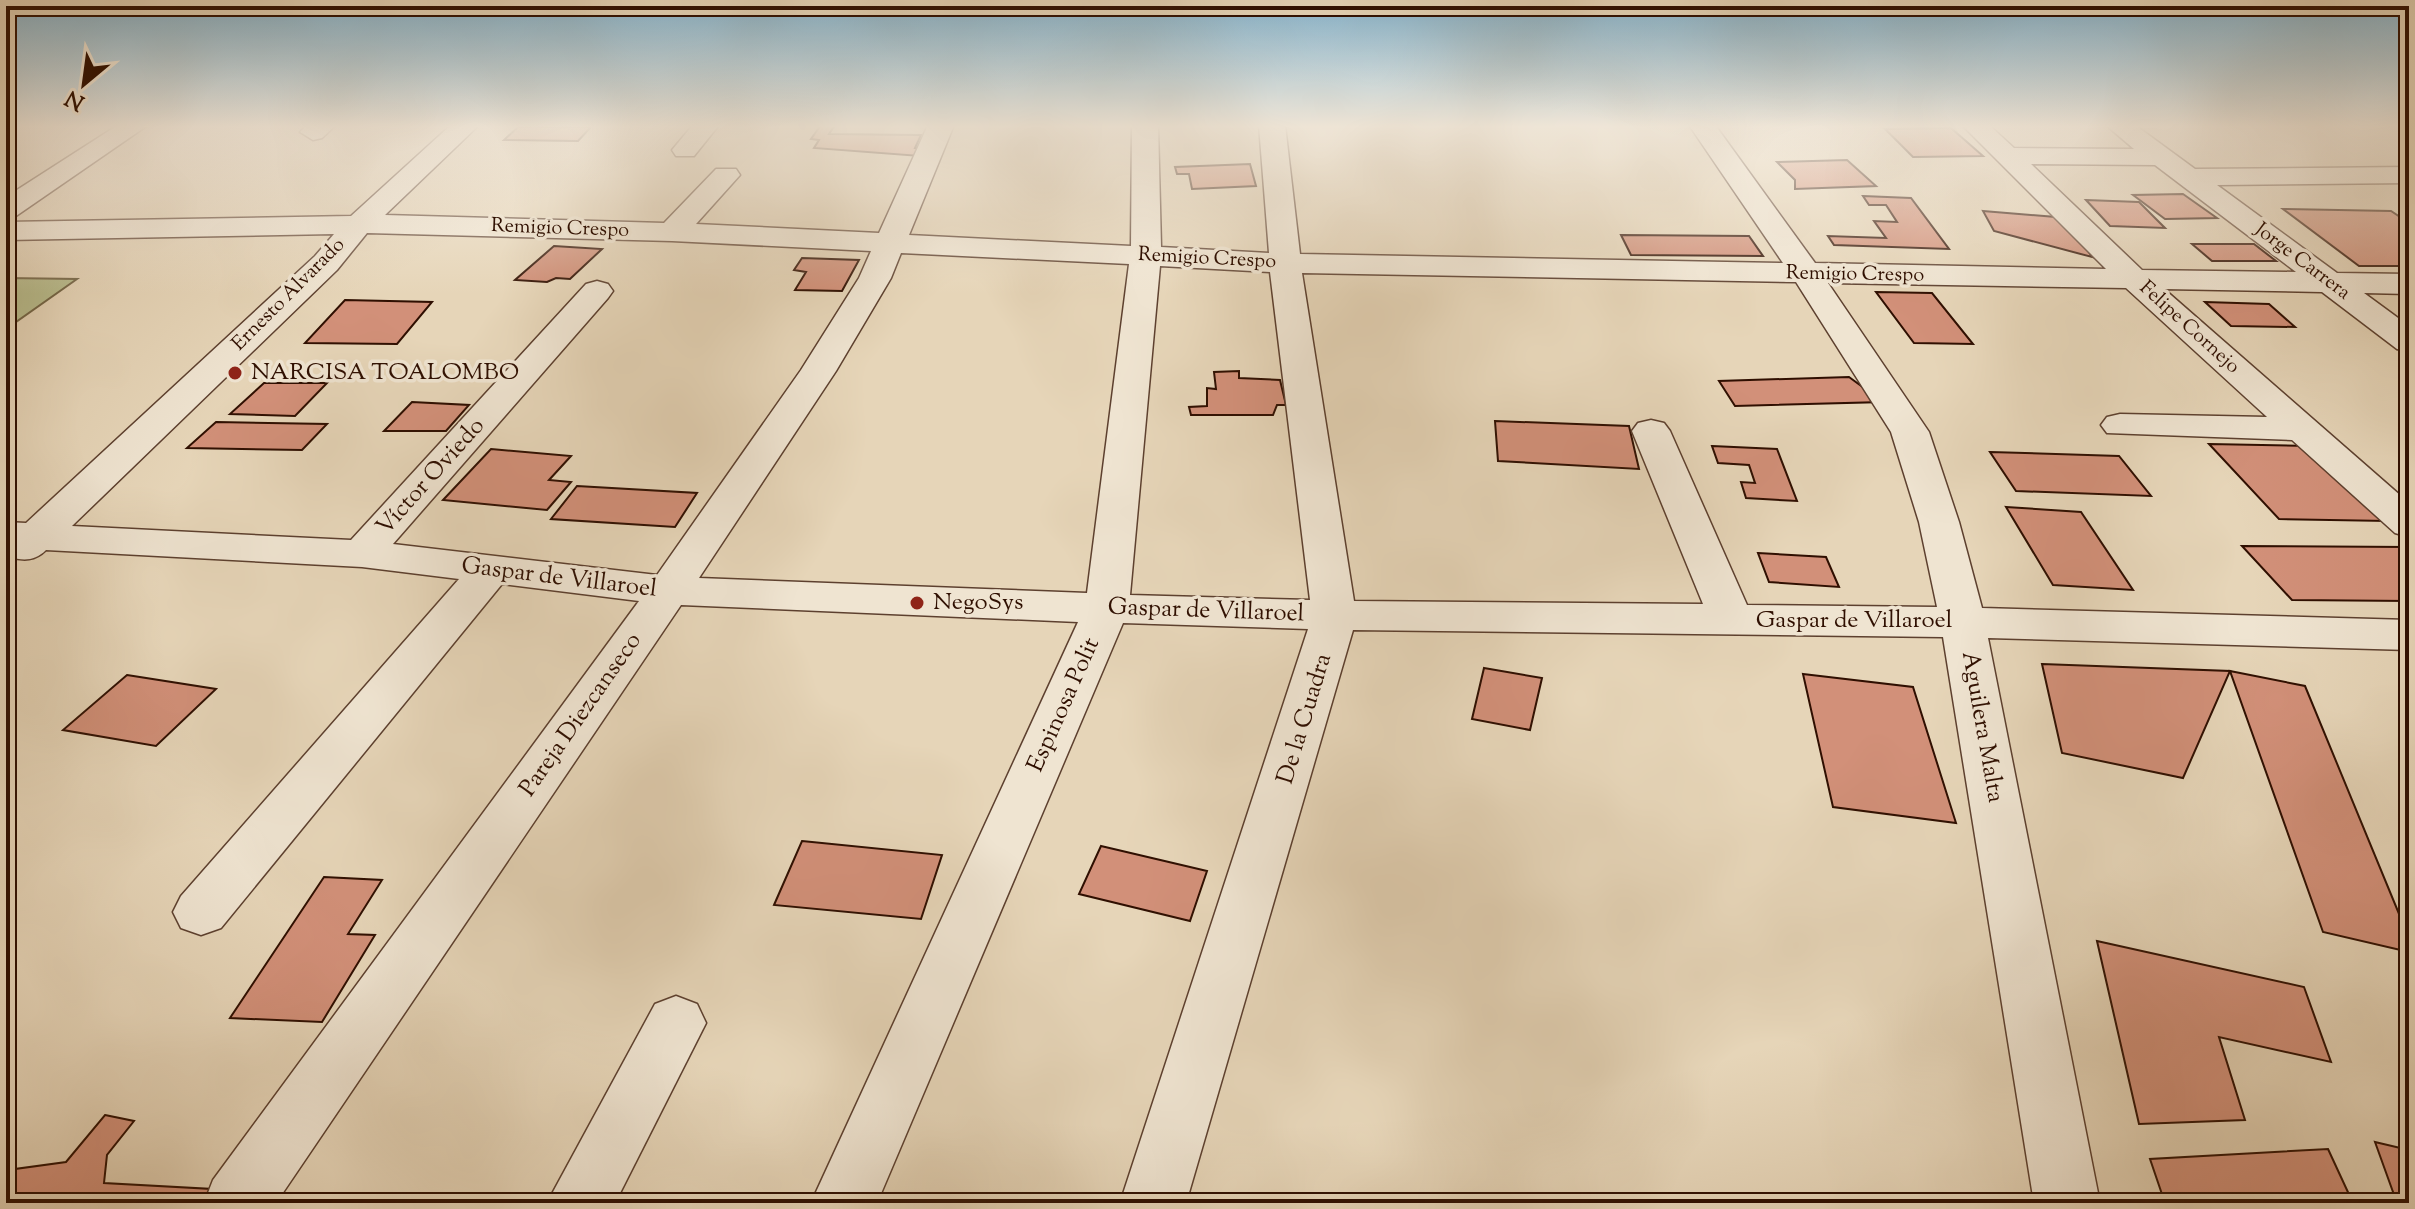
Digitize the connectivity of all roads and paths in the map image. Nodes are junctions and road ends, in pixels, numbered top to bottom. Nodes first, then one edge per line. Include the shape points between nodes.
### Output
1 (49, 181) edge
2 (405, 181) edge
3 (720, 181) edge
4 (918, 181) edge
5 (1148, 181) edge
6 (1277, 181) edge
7 (1741, 181) edge
8 (2035, 181) edge
9 (2193, 181) edge
10 (6, 210) edge
11 (359, 224) junction
12 (6, 231) edge
13 (672, 232) junction
14 (892, 244) junction
15 (1146, 255) junction
16 (1285, 263) junction
17 (1807, 275) junction
18 (2134, 279) junction
19 (2331, 283) junction
20 (2409, 284) edge
21 (597, 291) dead end
22 (2409, 342) edge
23 (2120, 425) dead end
24 (2301, 429) junction
25 (1651, 431) dead end
26 (2409, 524) edge
27 (16, 545) edge
28 (362, 554) junction
29 (491, 570) junction
30 (665, 590) junction
31 (1107, 608) junction
32 (1334, 615) junction
33 (1732, 621) junction
34 (1963, 622) junction
35 (2409, 635) edge
36 (201, 912) dead end
37 (676, 1023) dead end
38 (237, 1203) edge
39 (580, 1203) edge
40 (844, 1203) edge
41 (1153, 1203) edge
42 (2067, 1203) edge

1 - 10 street
2 - 11 street, Ernesto Alvarado
3 - 13 street
4 - 14 street, Pareja Diezcanseco
5 - 15 street, Espinosa Polit
6 - 16 street, De la Cuadra
7 - 17 street, Aguilera Malta
8 - 18 street, Felipe Cornejo
9 - 19 street, Jorge Carrera
11 - 12 street, Remigio Crespo
11 - 13 street, Remigio Crespo
11 - 27 street, Ernesto Alvarado via 326,263
13 - 14 street, Remigio Crespo
14 - 15 street, Remigio Crespo
14 - 30 street, Pareja Diezcanseco via 818,371
15 - 16 street, Remigio Crespo
15 - 31 street, Espinosa Polit
16 - 17 street, Remigio Crespo
16 - 32 street, De la Cuadra
17 - 18 street, Remigio Crespo
17 - 34 street, Aguilera Malta via 1910,432
18 - 19 street, Remigio Crespo
18 - 24 street, Felipe Cornejo
19 - 20 street, Remigio Crespo
19 - 22 street, Jorge Carrera
21 - 28 street, Víctor Oviedo
23 - 24 street
24 - 26 street, Felipe Cornejo
25 - 33 street
27 - 28 street, Gaspar de Villaroel
28 - 29 street, Gaspar de Villaroel
29 - 30 street, Gaspar de Villaroel
29 - 36 street
30 - 31 street, Gaspar de Villaroel
30 - 38 street, Pareja Diezcanseco via 615,669
31 - 32 street, Gaspar de Villaroel
31 - 40 street, Espinosa Polit
32 - 33 street, Gaspar de Villaroel
32 - 41 street, De la Cuadra
33 - 34 street, Gaspar de Villaroel
34 - 35 street, Gaspar de Villaroel
34 - 42 street, Aguilera Malta
37 - 39 street

